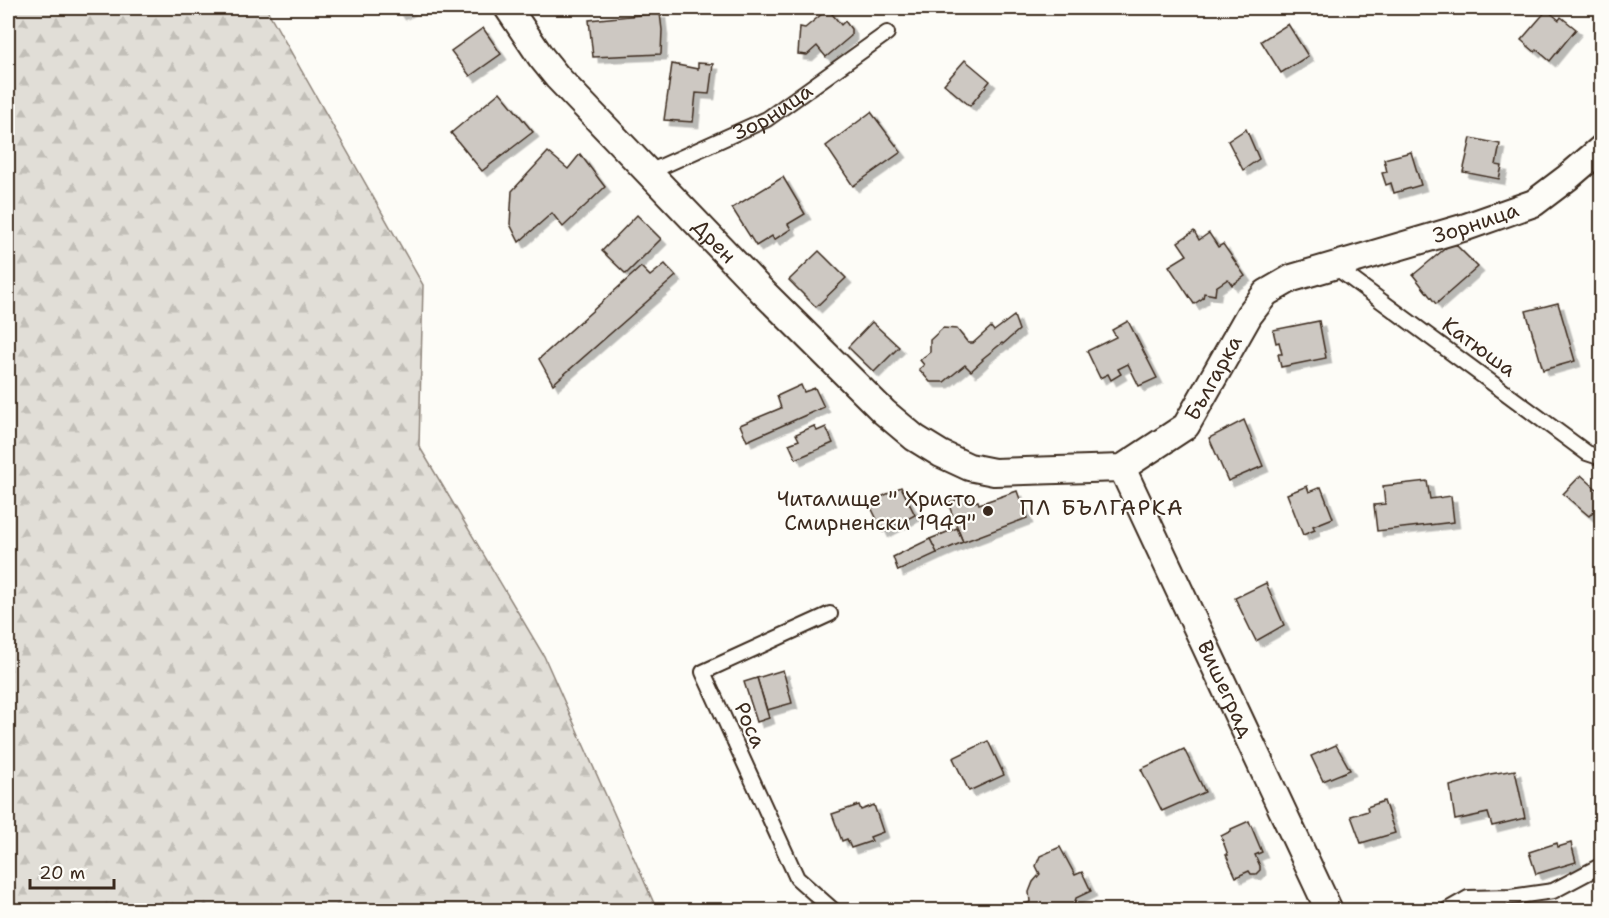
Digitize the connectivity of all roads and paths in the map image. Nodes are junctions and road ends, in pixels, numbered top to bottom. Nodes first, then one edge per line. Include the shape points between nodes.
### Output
1 (508, 8) edge
2 (886, 33) dead end
3 (1602, 148) edge
4 (647, 173) junction
5 (1334, 266) junction
6 (1602, 458) edge
7 (1122, 468) junction
8 (830, 614) dead end
9 (1602, 865) edge
10 (833, 910) edge
11 (1329, 910) edge
12 (1447, 910) edge

1 - 4 street, Дрен via 558,78
2 - 4 lane, Зорница via 767,119
3 - 5 street, Зорница via 1534,203 1466,228
4 - 7 street, Дрен via 884,412 915,438 969,467 994,472
5 - 6 lane, Катюша via 1587,453
5 - 7 street, Българка via 1292,278 1266,293 1249,315 1186,426
7 - 11 street, Вишеград
8 - 10 lane, Роса via 703,672 797,878
9 - 12 lane via 1553,891 1468,898

